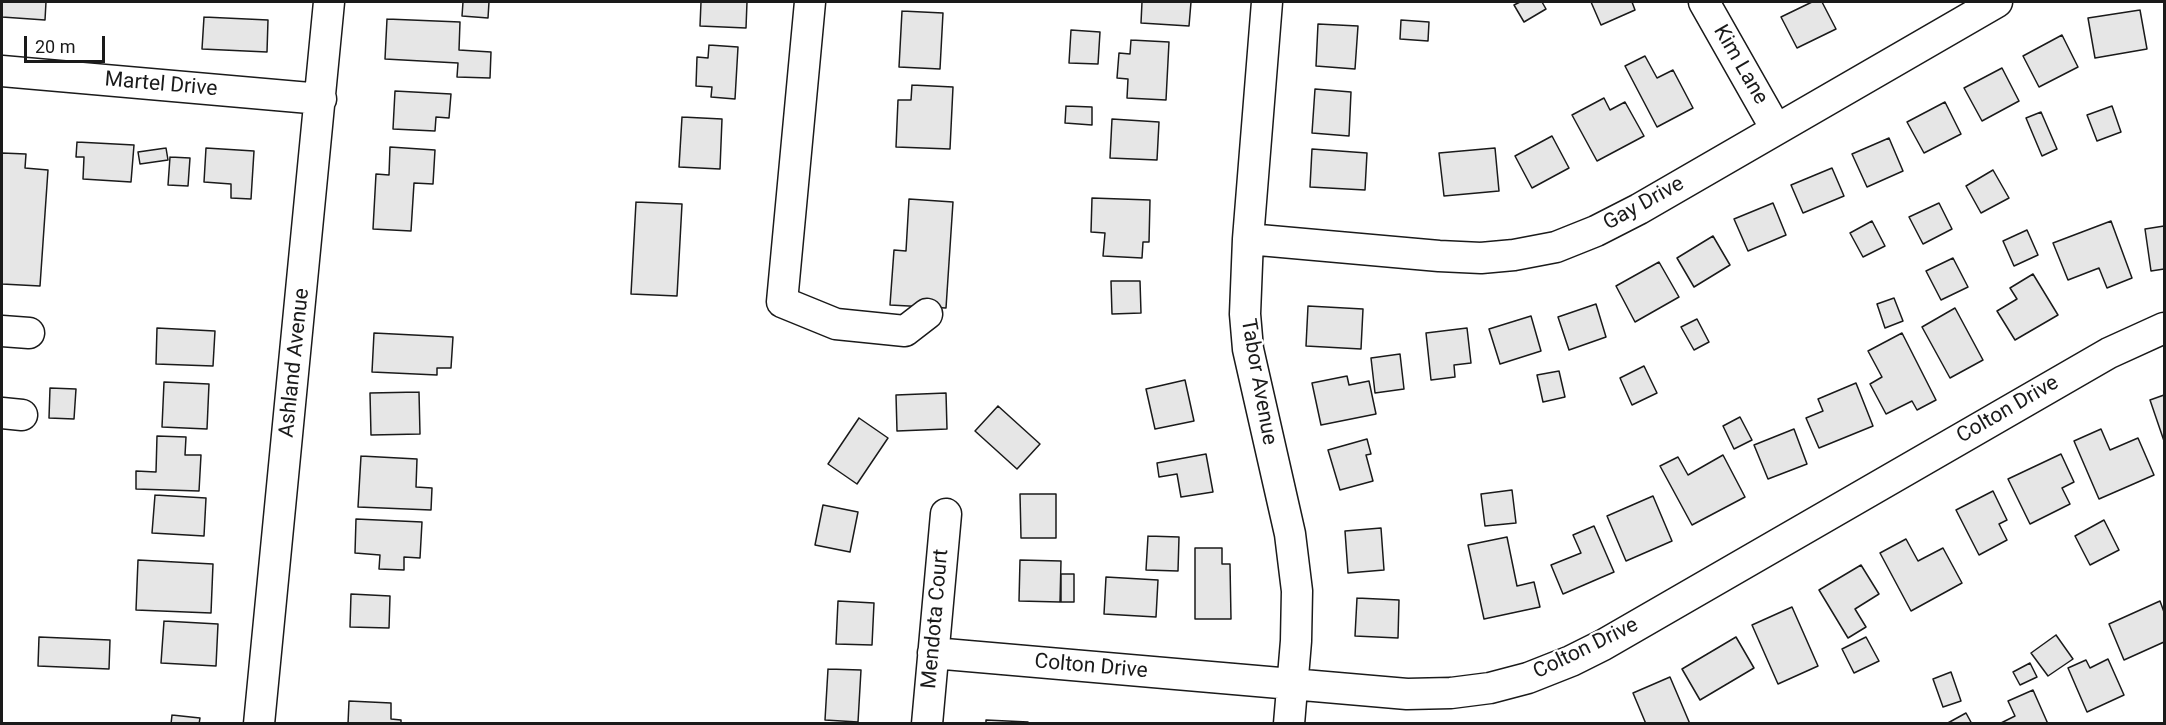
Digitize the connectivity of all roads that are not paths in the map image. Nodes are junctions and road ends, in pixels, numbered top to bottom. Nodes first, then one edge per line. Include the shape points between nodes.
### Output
1 (329, 2) edge
2 (810, 2) edge
3 (1267, 2) edge
4 (1704, 2) edge
5 (1997, 2) edge
6 (2, 71) edge
7 (321, 99) junction
8 (1776, 129) junction
9 (1248, 239) junction
10 (927, 314) dead end
11 (2164, 328) edge
12 (946, 514) dead end
13 (933, 653) junction
14 (1293, 686) junction
15 (259, 723) edge
16 (927, 723) edge
17 (1289, 723) edge

1 - 7 street, Ashland Avenue
2 - 10 street via 782,302 836,324 905,331
3 - 9 street, Tabor Avenue
4 - 8 street, Kim Lane
5 - 8 street, Gay Drive
6 - 7 street, Martel Drive
7 - 15 street, Ashland Avenue
8 - 9 street, Gay Drive via 1639,209 1556,247 1481,258
9 - 14 street, Tabor Avenue via 1248,349 1290,534 1297,591
11 - 14 street, Colton Drive via 2109,353 1570,661 1528,678 1451,693
12 - 13 street, Mendota Court
13 - 14 street, Colton Drive
13 - 16 street, Mendota Court
14 - 17 street, Tabor Avenue

